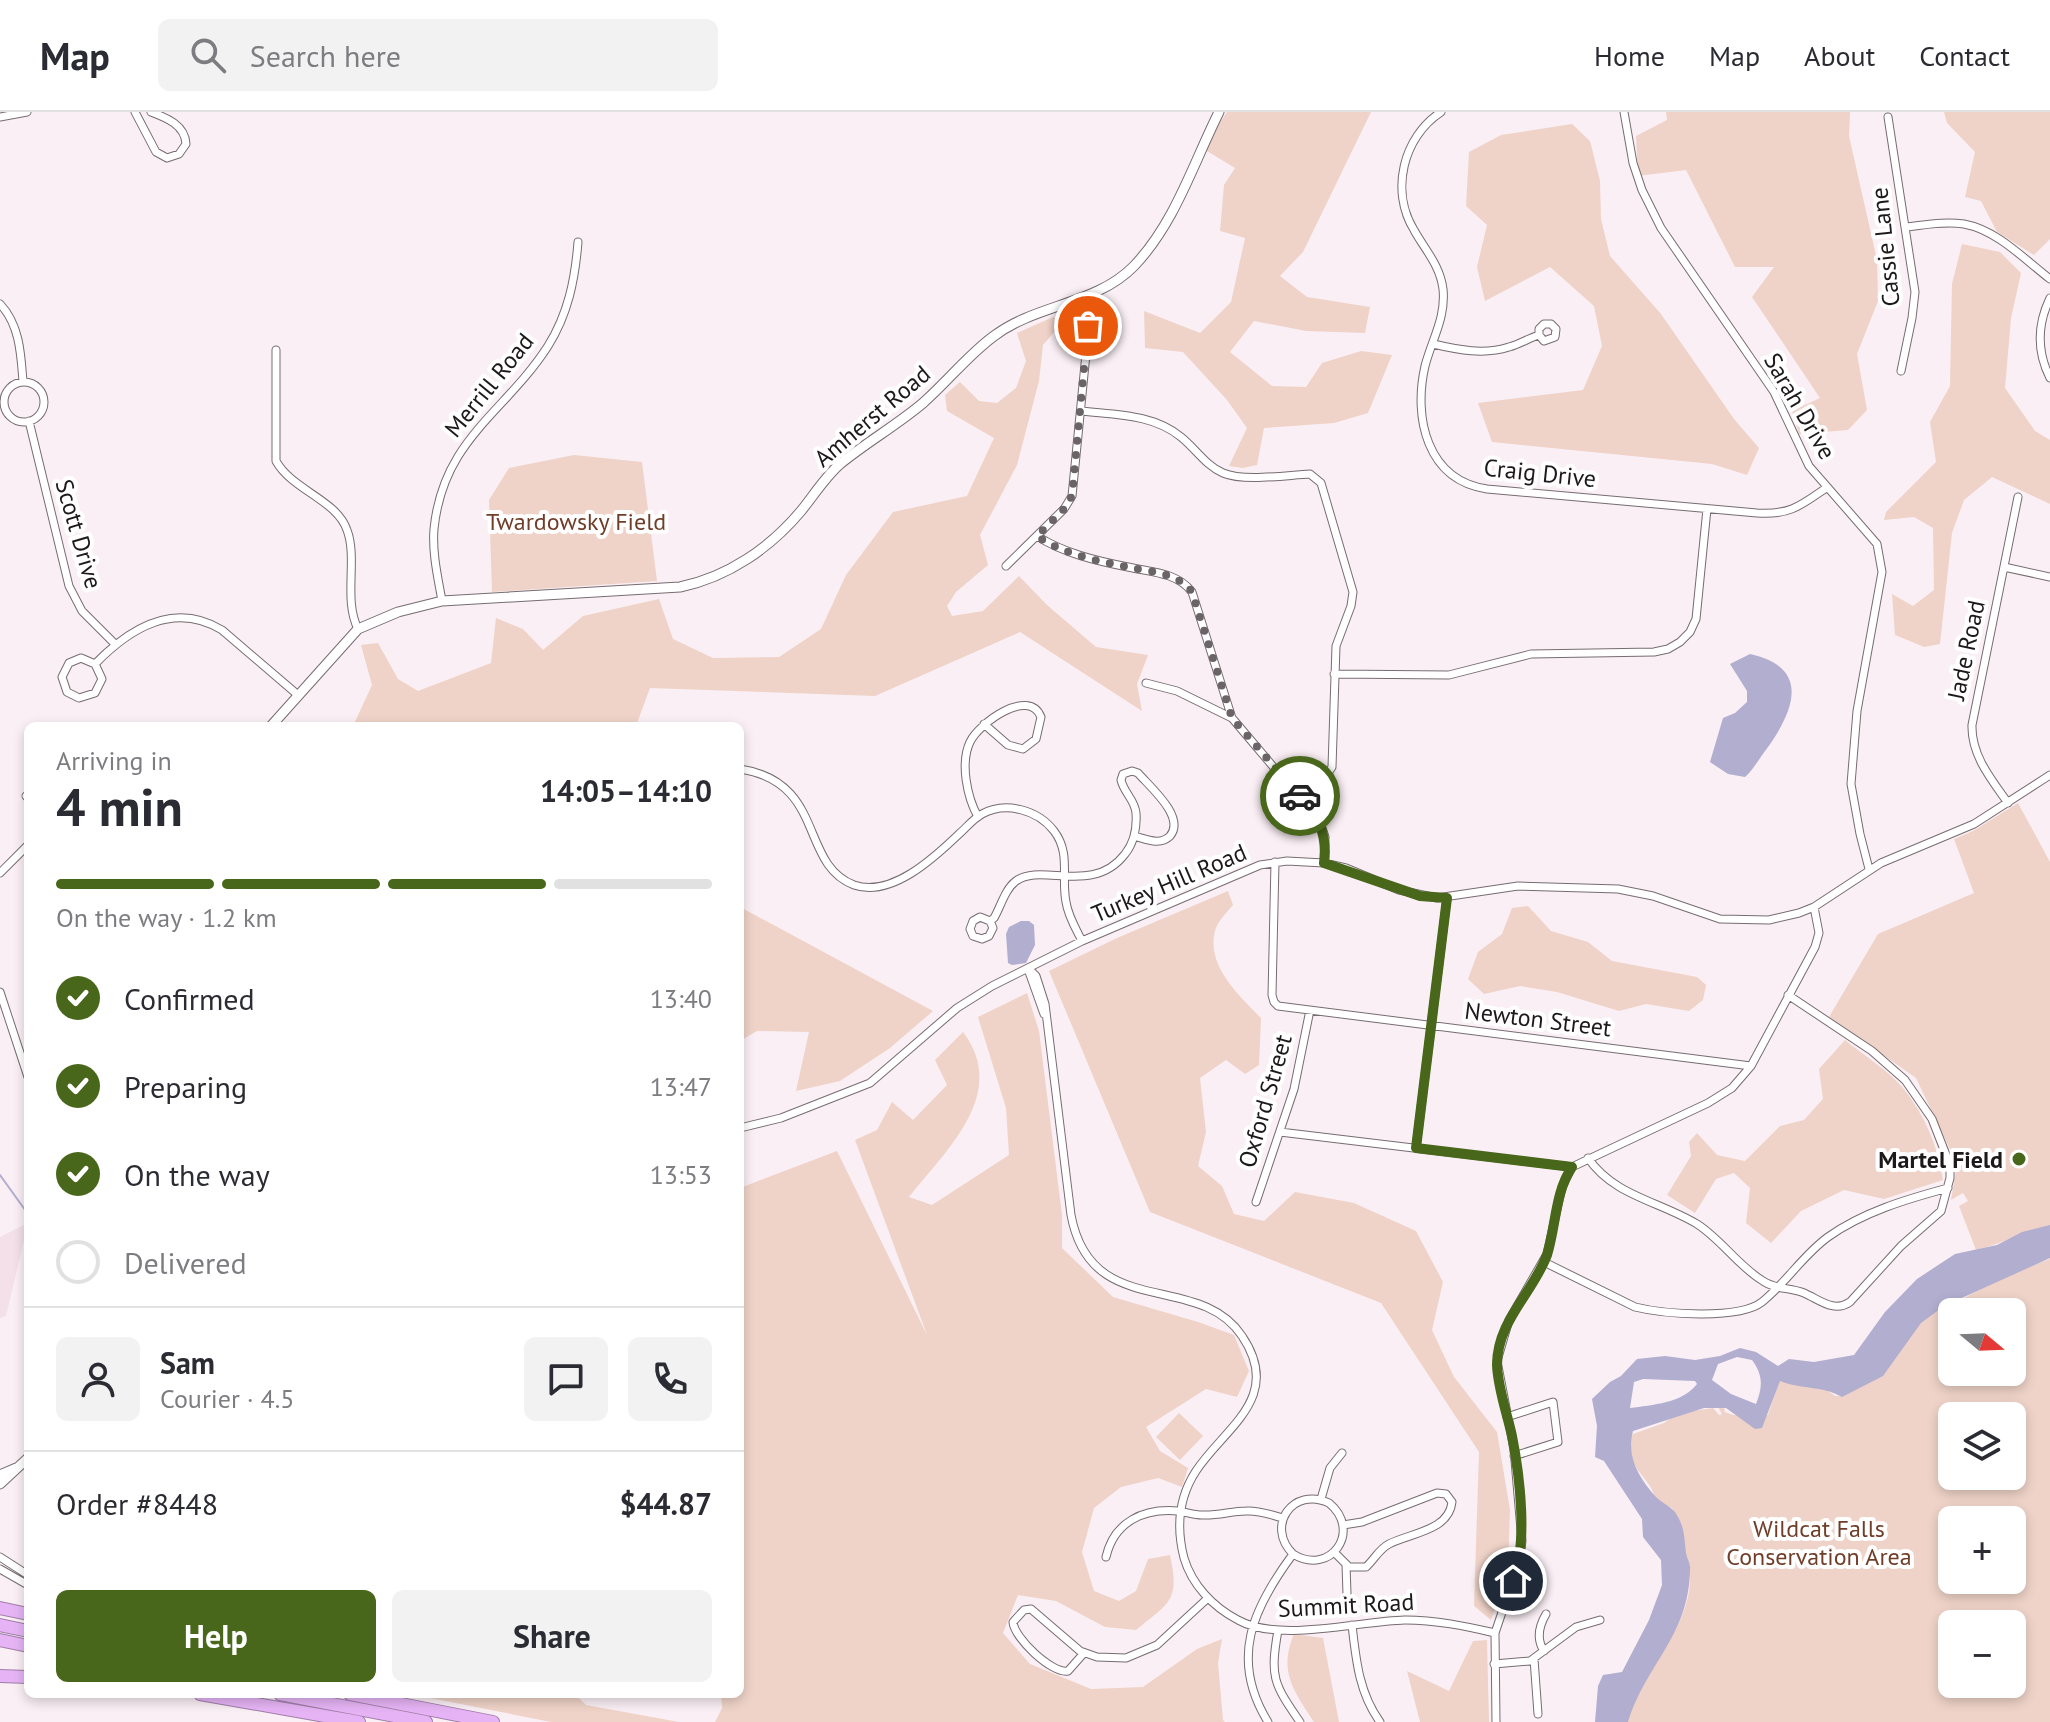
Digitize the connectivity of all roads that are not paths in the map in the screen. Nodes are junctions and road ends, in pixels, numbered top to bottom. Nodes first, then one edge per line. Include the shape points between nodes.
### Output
1 (27, 112) edge
2 (135, 112) edge
3 (151, 112) edge
4 (1219, 112) edge
5 (1441, 112) edge
6 (1624, 112) edge
7 (0, 117) edge
8 (1888, 117) dead end
9 (1906, 227) junction
10 (578, 242) dead end
11 (2050, 279) edge
12 (1085, 297) junction
13 (2050, 298) edge
14 (0, 304) edge
15 (1539, 335) dead end
16 (1433, 344) junction
17 (276, 350) dead end
18 (1901, 371) dead end
19 (2050, 378) edge
20 (23, 382) junction
21 (1081, 411) junction
22 (29, 421) junction
23 (1826, 488) junction
24 (2018, 497) dead end
25 (1707, 509) junction
26 (1037, 536) junction
27 (1006, 566) dead end
28 (2004, 567) junction
29 (2050, 577) edge
30 (442, 601) junction
31 (358, 629) junction
32 (115, 644) junction
33 (95, 664) junction
34 (1334, 674) junction
35 (1146, 683) dead end
36 (298, 695) junction
37 (1232, 718) junction
38 (274, 722) edge
39 (984, 724) junction
40 (744, 770) edge
41 (2050, 775) edge
42 (1301, 796) junction
43 (2008, 803) junction
44 (978, 817) junction
45 (1134, 836) junction
46 (24, 849) edge
47 (1275, 862) junction
48 (1324, 863) junction
49 (1869, 869) junction
50 (0, 873) edge
51 (1065, 877) junction
52 (1447, 898) junction
53 (1814, 907) junction
54 (990, 921) dead end
55 (1082, 941) junction
56 (1028, 968) junction
57 (0, 992) edge
58 (1788, 995) junction
59 (1310, 1010) junction
60 (1433, 1026) junction
61 (24, 1065) edge
62 (1751, 1066) junction
63 (744, 1127) edge
64 (1280, 1132) junction
65 (1416, 1148) junction
66 (1588, 1158) junction
67 (1572, 1167) junction
68 (1948, 1188) junction
69 (1256, 1202) dead end
70 (1544, 1262) junction
71 (1777, 1289) junction
72 (1507, 1417) junction
73 (1342, 1453) dead end
74 (1514, 1456) junction
75 (24, 1462) edge
76 (19, 1468) junction
77 (0, 1475) edge
78 (0, 1484) edge
79 (1321, 1499) junction
80 (1180, 1511) junction
81 (1283, 1518) junction
82 (1343, 1525) junction
83 (1334, 1552) junction
84 (1293, 1554) junction
85 (0, 1557) edge
86 (1106, 1557) dead end
87 (1346, 1565) junction
88 (0, 1569) edge
89 (24, 1572) edge
90 (24, 1583) edge
91 (1347, 1594) dead end
92 (1208, 1598) junction
93 (0, 1608) edge
94 (24, 1613) edge
95 (1546, 1614) dead end
96 (1600, 1620) dead end
97 (0, 1625) edge
98 (1352, 1625) junction
99 (1252, 1627) junction
100 (24, 1630) edge
101 (1278, 1630) junction
102 (1495, 1633) junction
103 (0, 1640) edge
104 (24, 1645) edge
105 (1544, 1651) junction
106 (1084, 1653) junction
107 (1534, 1659) junction
108 (1494, 1664) junction
109 (0, 1676) edge
110 (24, 1677) edge
111 (223, 1698) edge
112 (301, 1698) edge
113 (370, 1698) edge
114 (1538, 1714) dead end
115 (359, 1722) edge
116 (426, 1722) edge
117 (493, 1722) edge
118 (1268, 1722) edge
119 (1300, 1722) edge
120 (1380, 1722) edge
121 (1496, 1722) edge

1 - 7 street
2 - 3 street via 156,152 167,158 179,154 186,144 183,132
4 - 12 street, Amherst Road via 1153,242 1124,274
5 - 16 street, Craig Drive via 1417,136 1402,175 1407,217 1435,262 1442,286
6 - 23 street, Sarah Drive via 1633,163 1654,216 1774,392 1801,453
8 - 9 street, Cassie Lane
9 - 11 street via 1947,223 1982,230
9 - 18 street, Cassie Lane via 1914,304
10 - 30 street, Merrill Road via 570,296 554,336 467,440 448,478 434,532
12 - 21 street via 1088,326
12 - 30 street, Amherst Road via 996,334 917,408 840,465 768,544 720,574 666,588
13 - 19 street via 2040,341
14 - 20 street via 19,341
15 - 16 street via 1490,351
16 - 25 street, Craig Drive via 1424,374 1423,430 1434,456 1454,477 1487,489
17 - 31 street via 276,461 283,473 340,517 347,530 352,613
20 - 22 street via 38,388 44,399 40,414
20 - 22 street, Scott Drive via 9,390 5,405 13,419
21 - 26 street via 1072,496
21 - 34 street via 1165,425 1224,474 1310,474 1321,483 1353,592 1336,646
22 - 32 street, Scott Drive via 69,586 82,611
23 - 25 street, Craig Drive via 1778,514
23 - 49 street, Sarah Drive via 1877,544 1881,558 1851,784
24 - 28 street, Jade Road
25 - 34 street via 1696,619 1690,632 1668,649 1531,654 1449,675
26 - 27 street
26 - 37 street via 1059,549 1162,573 1188,586
28 - 29 street
28 - 43 street, Jade Road via 1971,740
30 - 31 street, Amherst Road
31 - 36 street, Amherst Road
32 - 33 street
32 - 36 street via 160,619 203,621 222,630
33 - 33 street via 102,679 97,691 82,698 70,694 62,680 66,665 81,658
34 - 42 street via 1332,767
35 - 37 street via 1177,691
36 - 38 street, Amherst Road
37 - 42 street
39 - 39 street via 1024,705 1037,708 1041,720 1036,739 1023,749 1008,745
39 - 44 street via 966,757 970,798
40 - 44 street via 770,778 793,796 832,870 862,887 903,878
41 - 43 street, Turkey Hill Road
42 - 48 street via 1320,822
43 - 49 street, Turkey Hill Road via 1974,824
44 - 51 street via 1015,809 1041,819 1060,840
45 - 45 street via 1135,808 1121,780 1132,771 1169,809 1175,823 1163,840
45 - 51 street via 1113,866
46 - 50 street
47 - 48 street, Turkey Hill Road
47 - 55 street, Turkey Hill Road
47 - 59 street, Newton Street via 1274,1002
48 - 52 street, Turkey Hill Road via 1409,893
49 - 53 street, Turkey Hill Road
51 - 54 street via 1021,878
51 - 55 street via 1066,905
52 - 53 street, Turkey Hill Road via 1518,886 1593,887 1638,893 1744,921
52 - 60 street
53 - 58 street via 1817,940
55 - 56 street, Turkey Hill Road
56 - 63 street, Turkey Hill Road via 963,1003 870,1083
56 - 80 street, Summit Road via 1045,1004 1071,1215 1086,1255 1122,1283 1218,1313 1242,1335 1252,1359 1255,1382 1247,1409 1196,1471
57 - 61 street
58 - 62 street
58 - 68 street via 1872,1051 1905,1080 1942,1140 1950,1165
59 - 60 street, Newton Street
59 - 64 street, Oxford Street
60 - 62 street, Newton Street
60 - 65 street
62 - 66 street via 1720,1096
64 - 65 street
64 - 69 street, Oxford Street
65 - 67 street
66 - 67 street
66 - 71 street via 1624,1192 1703,1228
67 - 70 street
68 - 71 street via 1837,1231
68 - 71 street via 1936,1216 1843,1306
70 - 71 street via 1635,1307 1659,1312 1747,1311
70 - 72 street via 1509,1320 1498,1351
72 - 74 street
72 - 74 street via 1553,1402 1558,1442
73 - 79 street via 1330,1468
74 - 102 street via 1521,1552
75 - 76 street
76 - 77 street
76 - 78 street
79 - 81 street via 1301,1500
79 - 82 street via 1336,1509
80 - 81 street via 1255,1511
80 - 86 street via 1129,1520
80 - 92 street, Summit Road via 1185,1561
81 - 84 street via 1282,1538
82 - 83 street
82 - 87 street via 1437,1493 1452,1502 1445,1518 1418,1535 1387,1545 1366,1567
83 - 84 street via 1314,1561
83 - 87 street
84 - 99 street via 1265,1595
85 - 89 street
87 - 91 street
88 - 90 street
92 - 99 street, Summit Road
92 - 106 street via 1146,1651 1126,1658
93 - 94 highway
95 - 105 street via 1539,1638
96 - 105 street via 1576,1627
97 - 100 highway
98 - 101 street, Summit Road
98 - 102 street, Summit Road via 1423,1621
98 - 120 street via 1364,1693
99 - 101 street, Summit Road
99 - 118 street via 1249,1680
101 - 119 street via 1275,1680
102 - 108 street
103 - 104 highway
105 - 107 street
106 - 106 street via 1031,1609 1013,1622 1026,1645 1062,1672
107 - 108 street
107 - 114 street
108 - 121 street
109 - 110 highway
111 - 115 highway
112 - 116 highway
113 - 117 highway

